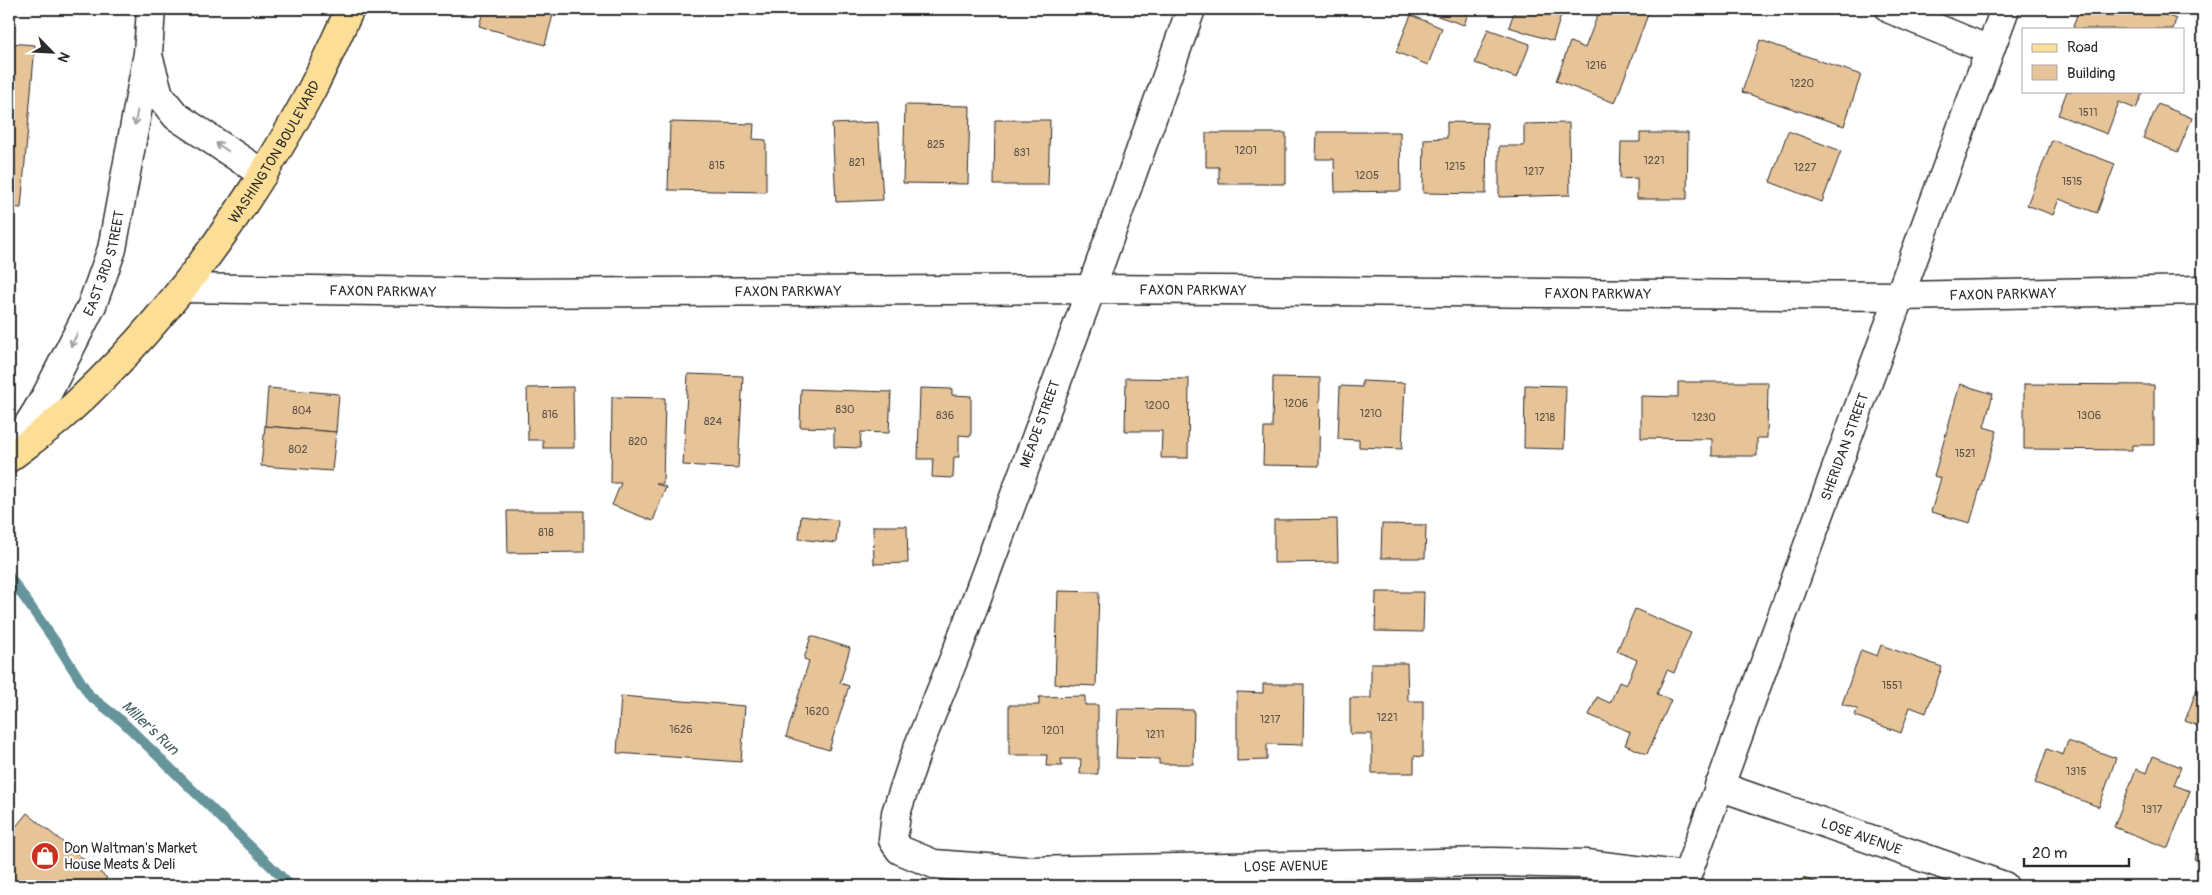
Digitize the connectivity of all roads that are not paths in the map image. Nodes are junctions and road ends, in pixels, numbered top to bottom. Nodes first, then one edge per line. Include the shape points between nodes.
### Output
1 (151, 9) edge
2 (350, 9) edge
3 (1191, 9) edge
4 (1890, 9) edge
5 (2005, 9) edge
6 (1989, 50) junction
7 (148, 53) junction
8 (263, 174) junction
9 (183, 288) junction
10 (1091, 289) junction
11 (2203, 290) edge
12 (1899, 296) junction
13 (9, 457) edge
14 (1719, 786) junction
15 (893, 840) joint
16 (1684, 881) edge
17 (2004, 886) edge

1 - 7 street, EAST 3RD STREET
2 - 8 main road, WASHINGTON BOULEVARD via 311,90
3 - 10 street, MEADE STREET
4 - 6 street
5 - 6 street, SHERIDAN STREET
6 - 12 street, SHERIDAN STREET
8 -> 7 street, EAST 3RD STREET via 176,116 159,95
7 -> 13 street, EAST 3RD STREET via 112,249 92,305 46,396
8 - 9 main road, WASHINGTON BOULEVARD
9 - 10 street, FAXON PARKWAY via 508,293
9 - 13 main road, EAST 3RD STREET via 136,344 62,417
10 - 12 street, FAXON PARKWAY
10 - 15 street, MEADE STREET via 917,750 896,814
11 - 12 street, FAXON PARKWAY
12 - 14 street, SHERIDAN STREET
14 - 16 street, SHERIDAN STREET
14 - 17 street, LOSE AVENUE
15 - 16 street, LOSE AVENUE via 900,850 934,864 1026,870 1491,862 1586,864

